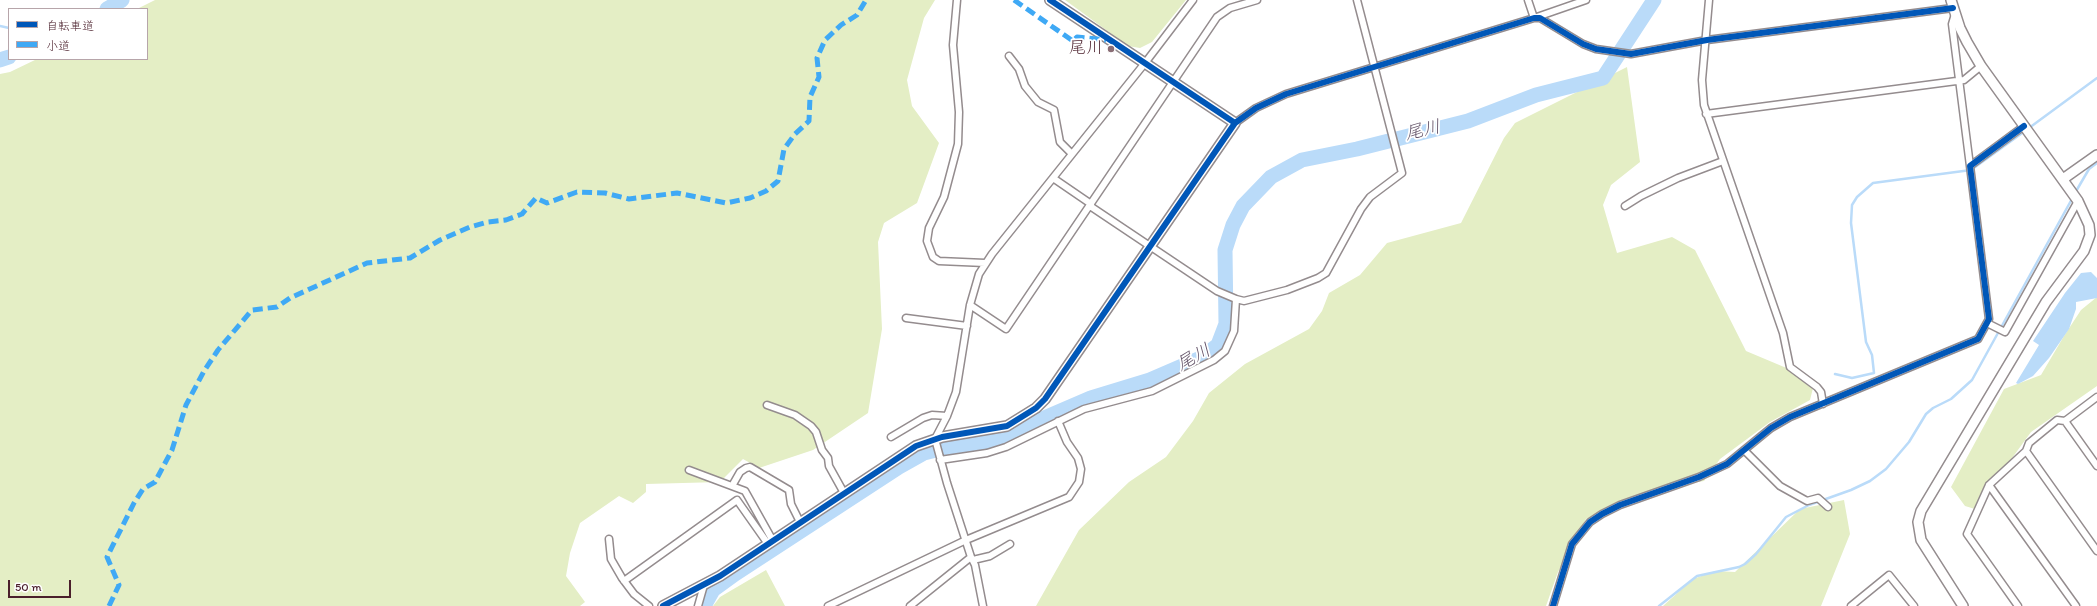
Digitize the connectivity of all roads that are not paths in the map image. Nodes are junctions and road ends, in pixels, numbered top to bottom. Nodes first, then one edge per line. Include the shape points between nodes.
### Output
1 (957, 0) edge
2 (1050, 0) edge
3 (1193, 0) edge
4 (1257, 0) edge
5 (1356, 0) edge
6 (1528, 0) edge
7 (1586, 0) edge
8 (1709, 0) edge
9 (1953, 7) edge
10 (1534, 18) junction
11 (1707, 40) junction
12 (1010, 56) dead end
13 (1145, 63) junction
14 (1375, 66) junction
15 (1981, 66) junction
16 (1958, 81) junction
17 (1174, 82) junction
18 (1706, 114) junction
19 (1235, 123) junction
20 (2024, 126) junction
21 (1072, 154) junction
22 (2097, 155) edge
23 (1723, 161) junction
24 (1970, 166) junction
25 (1053, 178) junction
26 (2063, 180) junction
27 (2078, 201) junction
28 (1090, 205) junction
29 (1625, 206) dead end
30 (1150, 245) junction
31 (985, 263) junction
32 (1234, 299) junction
33 (970, 305) junction
34 (906, 318) dead end
35 (1987, 323) junction
36 (967, 326) junction
37 (2097, 397) edge
38 (1823, 404) junction
39 (767, 405) dead end
40 (947, 416) junction
41 (2065, 420) junction
42 (1058, 421) junction
43 (891, 437) dead end
44 (936, 442) junction
45 (1744, 450) junction
46 (2026, 451) junction
47 (940, 458) junction
48 (2097, 466) edge
49 (689, 470) dead end
50 (1989, 485) junction
51 (732, 486) junction
52 (844, 493) junction
53 (1828, 507) dead end
54 (800, 522) junction
55 (609, 539) dead end
56 (966, 540) junction
57 (770, 542) junction
58 (1010, 544) dead end
59 (2097, 551) edge
60 (972, 558) junction
61 (624, 581) junction
62 (704, 585) junction
63 (649, 606) edge
64 (663, 606) edge
65 (698, 606) edge
66 (828, 606) edge
67 (910, 606) edge
68 (983, 606) edge
69 (1553, 606) edge
70 (1851, 606) edge
71 (1914, 606) edge
72 (1963, 606) edge
73 (2018, 606) edge
74 (2076, 606) edge

1 - 31 street via 953,45 959,112 958,144 944,197 929,228 927,241 933,257 939,261
2 - 13 street
3 - 13 street
4 - 17 street via 1222,12
5 - 14 street
6 - 10 street
7 - 10 street
8 - 11 street
9 - 11 street
9 - 15 street via 1967,42
9 - 16 street via 1952,24
10 - 11 street via 1540,18 1583,44 1610,52 1631,54
10 - 14 street
11 - 18 street via 1702,80
12 - 21 street via 1038,102 1054,110 1060,142
13 - 17 street
13 - 21 street
14 - 19 street via 1272,99
14 - 32 street via 1402,173 1370,197 1326,273 1287,290 1244,301
15 - 16 street via 1964,80
15 - 20 street
16 - 18 street
16 - 24 street
17 - 19 street
17 - 28 street
18 - 23 street
19 - 30 street
20 - 24 street
20 - 26 street
21 - 25 street
22 - 26 street
23 - 29 street via 1678,178
23 - 38 street via 1783,333 1790,367 1817,387
24 - 35 street via 1989,319
25 - 28 street
25 - 31 street
26 - 27 street
27 - 35 street via 2005,332
27 - 72 street via 2089,224 2088,243 2046,302 1921,511 1918,522 1921,540
28 - 30 street
28 - 33 street via 1006,330
30 - 32 street via 1217,291
30 - 44 street via 1045,399 1036,408 1007,426
31 - 33 street
32 - 42 street via 1234,331 1220,356 1152,391 1084,409
33 - 36 street
34 - 36 street
35 - 38 street via 1978,339
36 - 40 street via 956,392
37 - 41 street
38 - 45 street via 1790,417 1771,428
39 - 52 street via 795,415 811,426
40 - 43 street via 932,415 923,418
40 - 44 street
41 - 46 street via 2057,420 2029,442
41 - 48 street
42 - 47 street via 996,451
42 - 56 street via 1080,463 1079,482 1073,494
44 - 47 street
44 - 52 street via 905,452
45 - 53 street via 1780,486 1807,501 1818,498
45 - 69 street via 1727,464 1620,505 1590,522 1572,544
46 - 50 street
46 - 59 street
47 - 56 street
49 - 51 street
50 - 73 street via 1967,534
50 - 74 street
51 - 54 street via 740,472 750,467 789,490 791,504
51 - 57 street via 745,491
52 - 54 street
54 - 57 street
55 - 61 street via 611,559
56 - 60 street
56 - 66 street
57 - 61 street via 737,500
57 - 62 street
58 - 60 street via 990,556
60 - 67 street
60 - 68 street
61 - 63 street via 634,594
62 - 64 street
62 - 65 street
70 - 71 street via 1889,575

